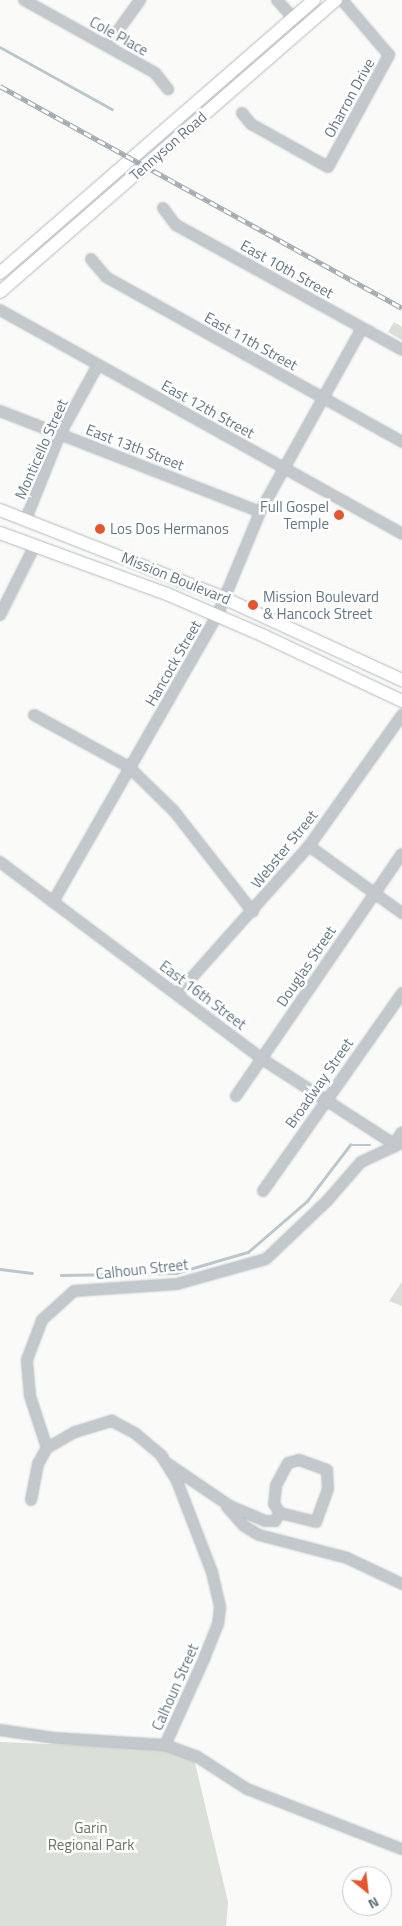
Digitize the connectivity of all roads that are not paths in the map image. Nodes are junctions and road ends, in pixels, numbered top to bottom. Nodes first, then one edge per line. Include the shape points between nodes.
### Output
1 (24, 0) edge
2 (140, 0) edge
3 (277, 0) edge
4 (314, 0) edge
5 (336, 0) edge
6 (342, 0) edge
7 (293, 18) junction
8 (302, 29) junction
9 (107, 46) junction
10 (168, 89) dead end
11 (242, 113) dead end
12 (163, 208) dead end
13 (91, 259) dead end
14 (0, 273) edge
15 (0, 292) edge
16 (0, 310) edge
17 (362, 328) junction
18 (402, 350) edge
19 (98, 365) junction
20 (323, 398) junction
21 (0, 411) edge
22 (60, 434) junction
23 (402, 442) edge
24 (284, 468) junction
25 (0, 510) edge
26 (260, 512) junction
27 (26, 520) junction
28 (0, 533) edge
29 (402, 534) edge
30 (34, 545) junction
31 (224, 598) junction
32 (0, 615) edge
33 (218, 616) junction
34 (402, 680) edge
35 (402, 701) edge
36 (34, 715) dead end
37 (402, 715) edge
38 (129, 767) junction
39 (309, 846) junction
40 (402, 854) edge
41 (0, 862) edge
42 (373, 894) junction
43 (53, 902) junction
44 (253, 912) junction
45 (402, 913) edge
46 (178, 993) junction
47 (402, 993) edge
48 (262, 1059) junction
49 (236, 1096) dead end
50 (326, 1098) junction
51 (402, 1132) edge
52 (398, 1144) edge
53 (263, 1191) dead end
54 (46, 1448) junction
55 (165, 1462) junction
56 (220, 1499) junction
57 (30, 1500) dead end
58 (280, 1513) junction
59 (402, 1584) edge
60 (0, 1730) edge
61 (165, 1745) junction
62 (402, 1849) edge

1 - 9 street, Cole Place
2 - 9 street
3 - 7 street
4 - 7 main road, Tennyson Road
5 - 8 main road, Tennyson Road
6 - 11 street, Oharron Drive via 389,55 328,167 251,124
7 - 8 street
7 - 14 main road, Tennyson Road
8 - 15 main road, Tennyson Road
9 - 10 street, Cole Place via 155,73
12 - 17 street, East 10th Street via 176,225
13 - 20 street, East 11th Street via 106,277
16 - 19 street, East 12th Street
17 - 18 street, East 10th Street
17 - 20 street, Hancock Street
19 - 22 street, Monticello Street
19 - 24 street, East 12th Street
20 - 23 street, East 11th Street
20 - 24 street, Hancock Street
21 - 22 street, East 13th Street
22 - 26 street, East 13th Street
22 - 27 street, Monticello Street
24 - 26 street, Hancock Street
24 - 29 street, East 12th Street
25 - 27 main road, Mission Boulevard
26 - 31 street, Hancock Street
27 - 31 main road, Mission Boulevard
28 - 30 main road, Mission Boulevard
30 - 32 street
30 - 33 main road, Mission Boulevard
31 - 33 street, Hancock Street
31 - 34 main road, Mission Boulevard
33 - 35 main road, Mission Boulevard
33 - 38 street, Hancock Street
36 - 38 street
37 - 39 street, Webster Street
38 - 43 street, Hancock Street
38 - 44 street via 174,811
39 - 42 street
39 - 44 street, Webster Street
40 - 42 street, Douglas Street
41 - 43 street, East 16th Street
42 - 45 street
42 - 48 street, Douglas Street
43 - 46 street, East 16th Street
44 - 46 street, Webster Street
46 - 48 street, East 16th Street
47 - 50 street, Broadway Street
48 - 49 street, Douglas Street
48 - 50 street, East 16th Street
50 - 52 street, East 16th Street
50 - 53 street, Broadway Street
51 - 52 street
52 - 54 street, Calhoun Street via 361,1162 327,1201 266,1259 177,1284 74,1291 42,1320 27,1360 30,1396
54 - 55 street, Calhoun Street via 75,1432 112,1421 136,1434
54 - 57 street via 38,1464
55 - 56 street
55 - 61 street, Calhoun Street via 176,1481 212,1572 220,1608 218,1624 205,1657
56 - 58 street via 258,1520 275,1520
56 - 59 street via 244,1526 259,1534 347,1558
58 - 58 street via 316,1522 328,1489 327,1470 299,1460 288,1463 276,1486 274,1504
60 - 61 street via 55,1738
61 - 62 street via 196,1756 247,1789

